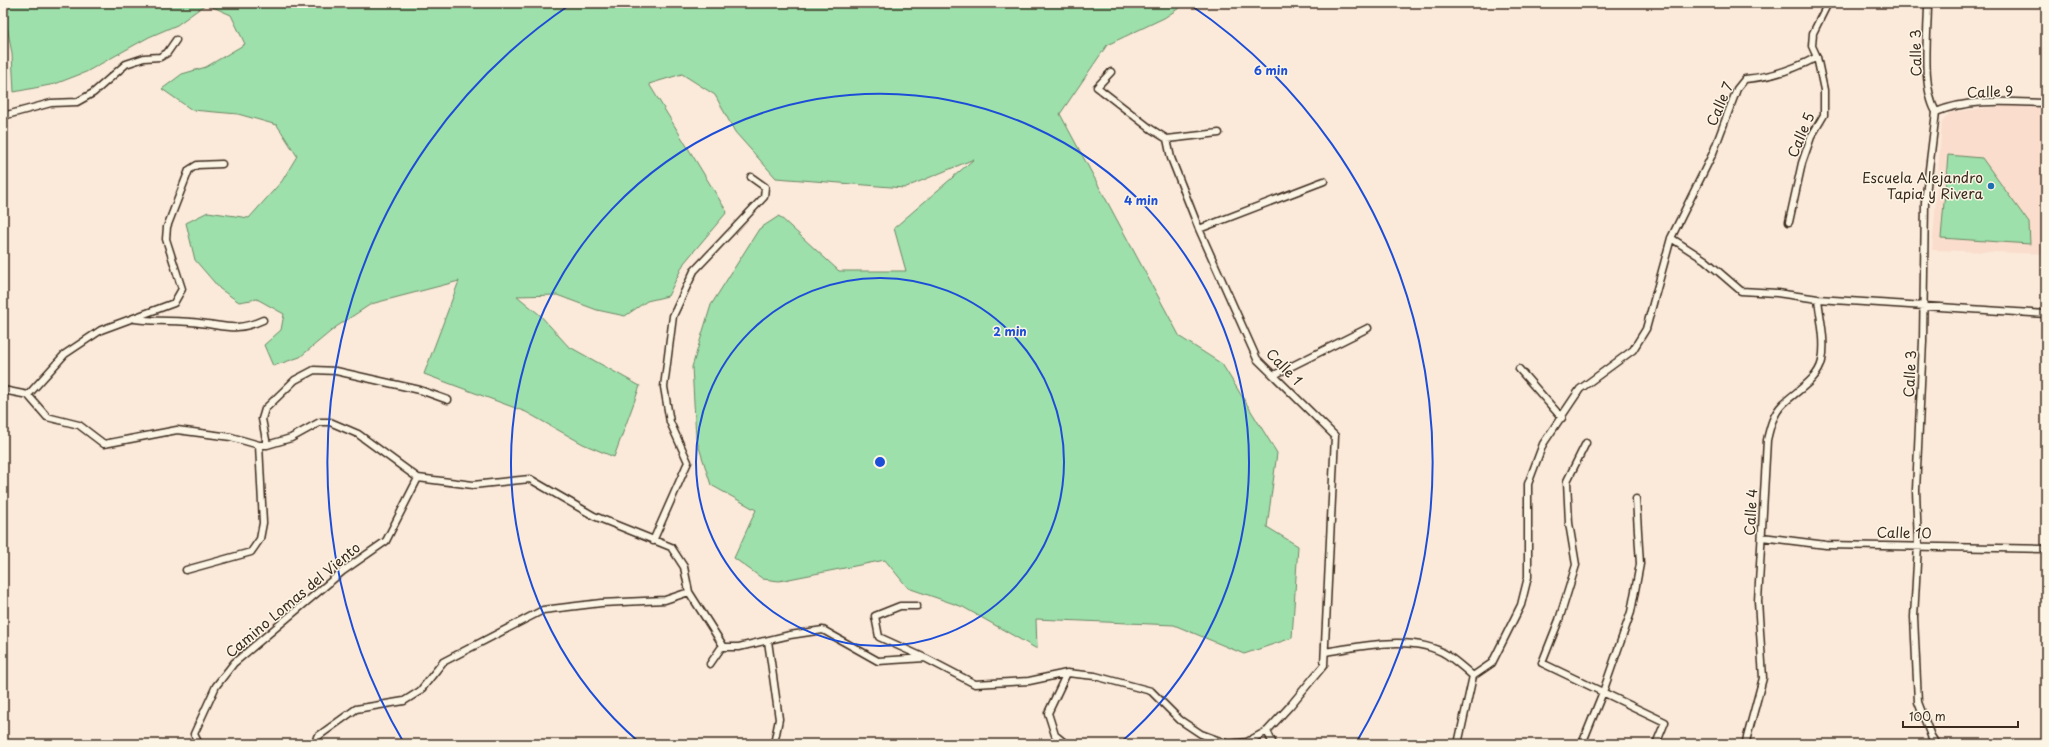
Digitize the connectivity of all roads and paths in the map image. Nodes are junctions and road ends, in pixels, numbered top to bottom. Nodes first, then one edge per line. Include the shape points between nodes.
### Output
1 (1828, 3) edge
2 (1928, 3) edge
3 (176, 40) dead end
4 (1817, 57) junction
5 (1111, 72) dead end
6 (2046, 103) edge
7 (1936, 112) junction
8 (3, 116) edge
9 (1219, 133) dead end
10 (1167, 139) junction
11 (222, 164) dead end
12 (752, 176) dead end
13 (1324, 181) dead end
14 (1789, 222) dead end
15 (1199, 229) junction
16 (1670, 238) junction
17 (1818, 299) junction
18 (1924, 306) junction
19 (2046, 314) edge
20 (134, 319) junction
21 (263, 320) dead end
22 (1368, 328) dead end
23 (1519, 369) dead end
24 (1274, 375) junction
25 (3, 390) edge
26 (28, 395) junction
27 (448, 400) dead end
28 (1562, 418) junction
29 (1586, 443) dead end
30 (259, 445) junction
31 (267, 445) junction
32 (418, 478) junction
33 (1636, 499) dead end
34 (1762, 537) junction
35 (654, 541) junction
36 (1918, 545) junction
37 (2046, 549) edge
38 (186, 570) dead end
39 (689, 592) junction
40 (917, 606) dead end
41 (768, 641) junction
42 (724, 647) junction
43 (1325, 652) junction
44 (925, 658) junction
45 (710, 664) dead end
46 (1066, 673) junction
47 (1474, 676) junction
48 (1603, 692) junction
49 (1267, 731) junction
50 (199, 744) edge
51 (315, 744) edge
52 (774, 744) edge
53 (1066, 744) edge
54 (1273, 744) edge
55 (1458, 744) edge
56 (1582, 744) edge
57 (1656, 744) edge
58 (1747, 744) edge
59 (1936, 744) edge

1 - 4 street via 1813,32 1812,46
2 - 7 street, Calle 3 via 1927,70 1930,102
3 - 8 street via 160,57 144,58 126,64 94,93 78,102 51,103
4 - 14 street, Calle 5 via 1824,90 1824,115 1811,136 1802,163
4 - 16 street, Calle 7 via 1802,65 1761,78 1745,79 1737,89 1722,130
5 - 10 street via 1097,87
6 - 7 street, Calle 9 via 1993,102 1952,106
7 - 18 street, Calle 3 via 1925,202
9 - 10 street
10 - 15 street, Calle 1 via 1171,158
11 - 20 street via 197,165 189,170 166,227 166,239 182,288 179,297 174,303
12 - 35 street via 765,187 764,197 694,271 673,316 664,388 670,422 688,462
13 - 15 street
15 - 24 street, Calle 1 via 1257,359
16 - 17 street via 1705,260 1741,290
16 - 28 street via 1646,329 1633,350 1580,389
17 - 18 street
17 - 34 street, Calle 4 via 1824,342 1822,362 1810,382 1782,405 1772,420 1766,440
18 - 19 street
18 - 36 street, Calle 3 via 1916,490
20 - 21 street via 200,323 228,328 250,326
20 - 26 street via 101,330 65,354
22 - 24 street
23 - 28 street
24 - 43 street, Calle 1 via 1335,436
25 - 26 street
26 - 30 street via 48,417 79,425 104,444 177,430 231,437
27 - 31 street via 420,390 336,371 314,370 295,380 265,409 262,418
28 - 47 street via 1543,444 1528,484 1528,577 1521,605 1492,663
29 - 48 street via 1567,481 1569,523 1576,565 1560,620 1542,663
30 - 31 street
30 - 38 street via 263,522 260,539 251,552
31 - 32 street via 291,438 320,422 330,422 358,434
32 - 35 street via 473,486 530,479 594,516
32 - 50 street, Camino Lomas del Viento via 386,541 343,571 234,663 216,686 194,734
33 - 48 street via 1640,564 1631,612
34 - 36 street, Calle 10 via 1826,545
34 - 58 street, Calle 4 via 1758,600 1763,678
35 - 39 street via 671,547 684,567
36 - 37 street, Calle 10
36 - 59 street, Calle 3 via 1914,617 1918,702
39 - 42 street
39 - 51 street via 665,600 601,602 543,610 443,662 420,691 404,700 356,709 317,737
40 - 44 street, Calle 1 via 900,606 875,616 879,637
41 - 42 street via 739,647
41 - 44 street via 823,630 878,661
41 - 52 street via 779,719
42 - 45 street via 720,648
43 - 47 street via 1372,645 1417,644 1446,654
43 - 49 street, Calle 1 via 1324,665
44 - 46 street, Calle 1 via 975,684 1029,681
46 - 49 street, Calle 1 via 1095,676 1151,691 1180,720 1196,731 1228,744 1247,742
46 - 53 street via 1048,713 1055,735
47 - 55 street
48 - 56 street
48 - 57 street via 1666,722
49 - 54 street

